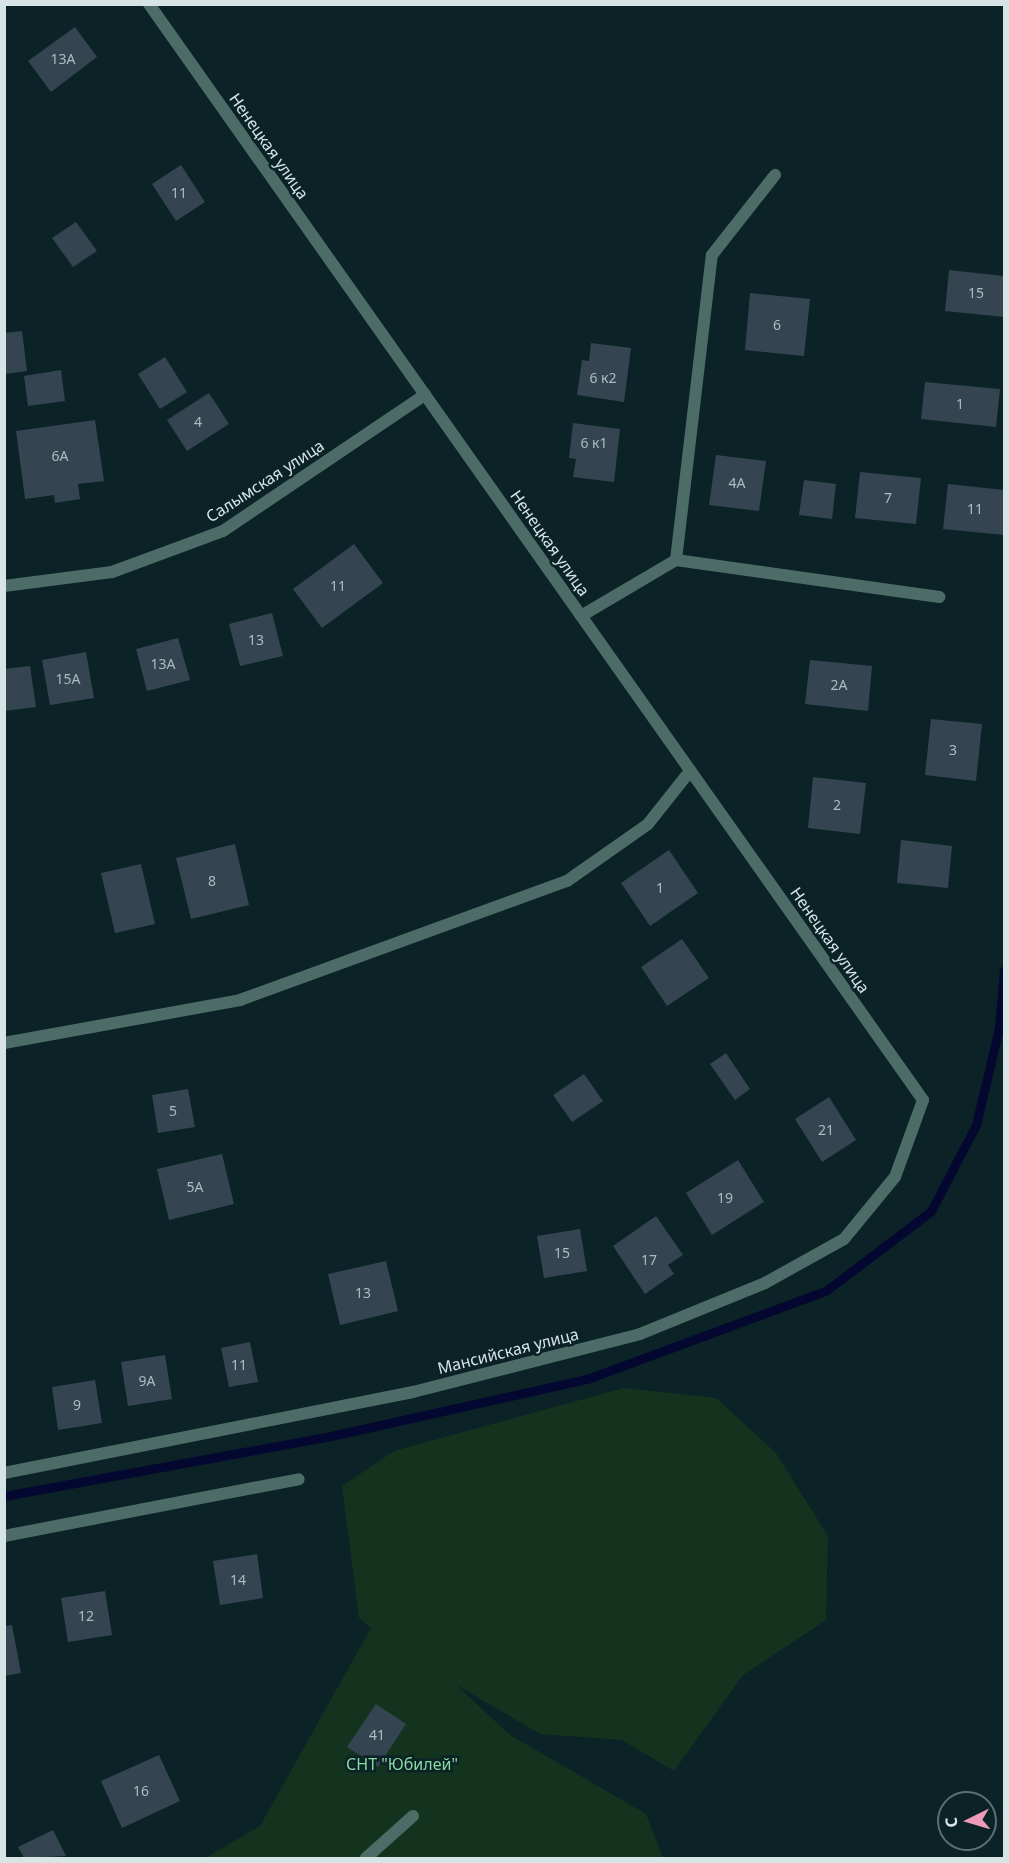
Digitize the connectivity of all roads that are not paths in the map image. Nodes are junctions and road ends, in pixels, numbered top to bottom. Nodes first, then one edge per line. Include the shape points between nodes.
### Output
1 (149, 4) edge
2 (775, 175) dead end
3 (425, 395) junction
4 (676, 560) junction
5 (4, 586) edge
6 (939, 597) dead end
7 (581, 616) junction
8 (690, 771) junction
9 (4, 1043) edge
10 (923, 1100) joint
11 (4, 1473) edge
12 (299, 1479) dead end
13 (4, 1536) edge
14 (414, 1816) dead end
15 (366, 1858) edge

1 - 3 street, Ненецкая улица
2 - 4 street via 712,255
3 - 5 street, Салымская улица via 223,531 112,572
3 - 7 street, Ненецкая улица
4 - 6 street
4 - 7 street
7 - 8 street, Ненецкая улица
8 - 9 street via 648,824 567,881 240,1000
8 - 10 street, Ненецкая улица
10 - 11 street, Мансийская улица via 895,1177 844,1239 765,1283 640,1334 413,1392
12 - 13 street
14 - 15 street

